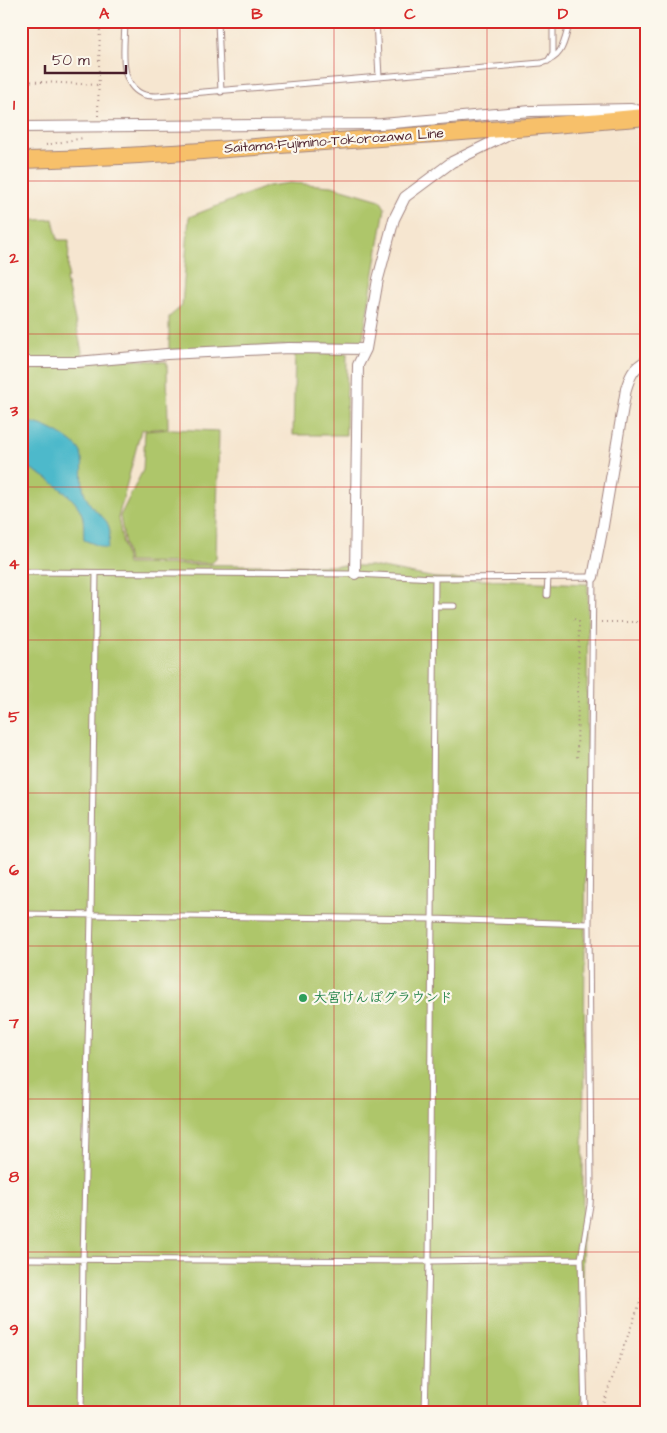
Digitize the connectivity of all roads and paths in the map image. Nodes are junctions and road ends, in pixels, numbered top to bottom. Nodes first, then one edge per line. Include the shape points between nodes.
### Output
1 (100, 21) edge
2 (125, 21) edge
3 (218, 21) edge
4 (376, 21) edge
5 (553, 21) edge
6 (570, 21) edge
7 (548, 62) junction
8 (379, 78) junction
9 (21, 81) edge
10 (99, 85) junction
11 (220, 92) junction
12 (646, 112) edge
13 (646, 118) edge
14 (21, 127) edge
15 (97, 127) junction
16 (520, 128) junction
17 (41, 146) dead end
18 (21, 160) edge
19 (366, 349) junction
20 (646, 361) edge
21 (21, 362) edge
22 (21, 572) edge
23 (96, 573) junction
24 (355, 574) junction
25 (548, 577) junction
26 (593, 577) junction
27 (434, 578) junction
28 (547, 595) dead end
29 (434, 606) junction
30 (454, 606) dead end
31 (574, 619) dead end
32 (592, 622) junction
33 (646, 622) edge
34 (577, 761) dead end
35 (21, 914) edge
36 (92, 915) junction
37 (433, 918) junction
38 (589, 924) junction
39 (21, 1259) edge
40 (83, 1260) junction
41 (581, 1260) junction
42 (429, 1261) junction
43 (646, 1286) edge
44 (81, 1412) edge
45 (425, 1412) edge
46 (585, 1412) edge
47 (600, 1412) edge

1 - 10 path
2 - 11 lane via 124,67 133,88 143,94 157,96
3 - 11 lane
4 - 8 lane
5 - 7 lane via 553,53
6 - 7 lane via 559,55
7 - 8 lane
8 - 11 lane
9 - 10 path
10 - 15 path
12 - 15 street via 630,108 531,111 382,124
13 - 16 main road, Saitama-Fujimino-Tokorozawa Line
14 - 15 street
15 - 17 path via 99,134
16 - 18 main road, Saitama-Fujimino-Tokorozawa Line via 145,155
16 - 19 street via 452,162 405,197 394,219 378,279
19 - 21 street via 289,348 77,362
19 - 24 street via 358,365
20 - 26 street via 631,373 626,389
22 - 23 lane
23 - 24 lane
23 - 36 lane
24 - 27 lane
25 - 26 lane
25 - 27 lane
25 - 28 lane
26 - 32 lane
27 - 29 lane
29 - 30 lane
29 - 37 lane
31 - 34 path via 580,622
32 - 33 path
32 - 38 lane
35 - 36 lane
36 - 37 lane
36 - 40 lane
37 - 38 lane
37 - 42 lane
38 - 41 lane via 591,1185
39 - 40 lane
40 - 42 lane
40 - 44 lane
41 - 42 lane
41 - 46 lane
42 - 45 lane
43 - 47 path

